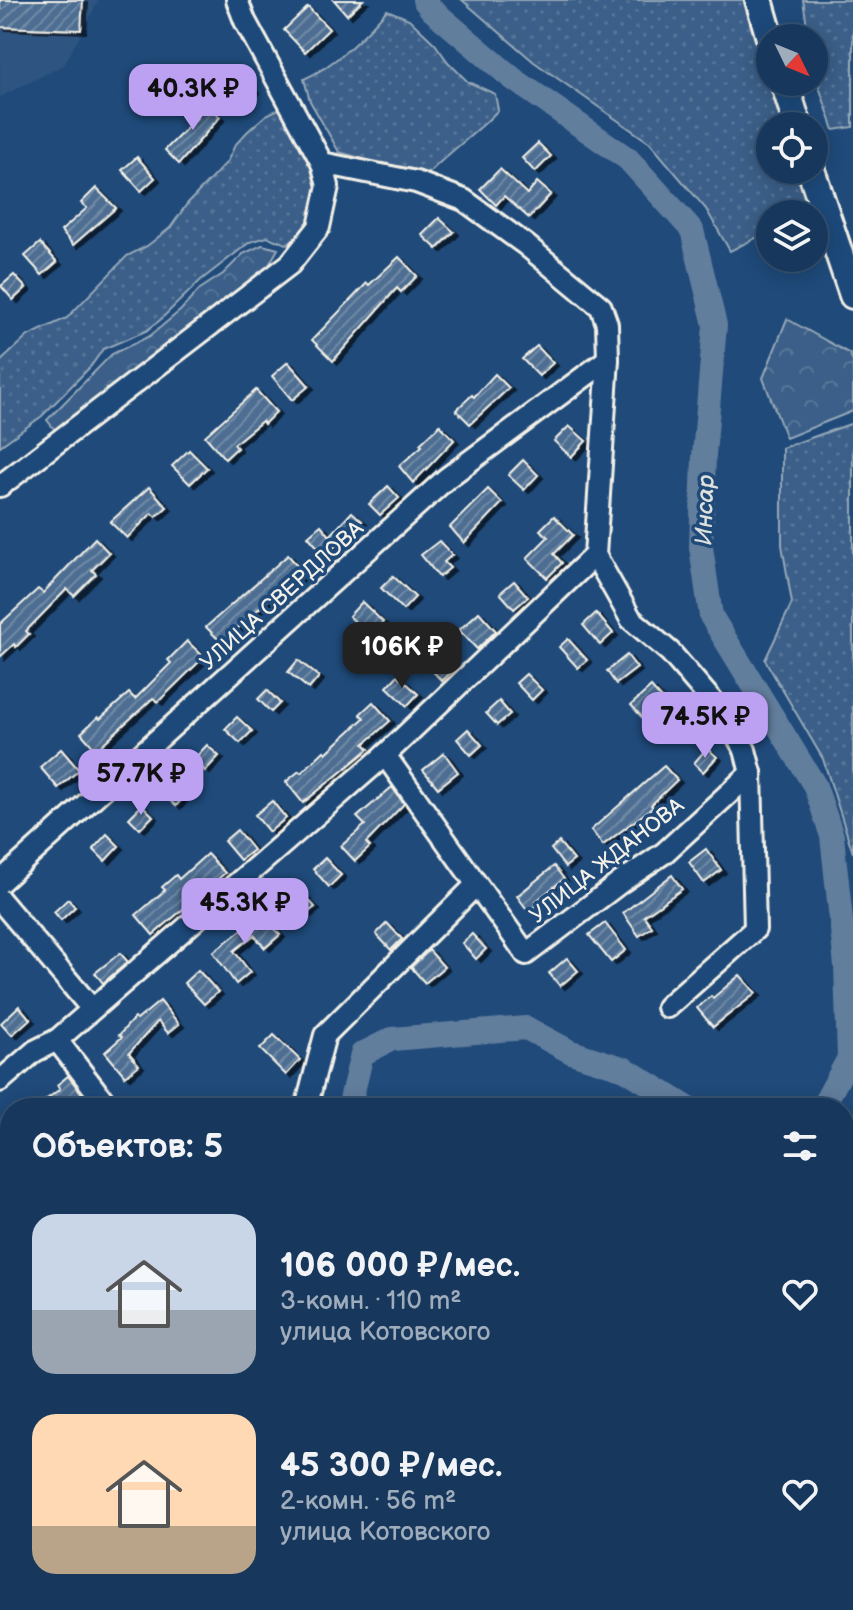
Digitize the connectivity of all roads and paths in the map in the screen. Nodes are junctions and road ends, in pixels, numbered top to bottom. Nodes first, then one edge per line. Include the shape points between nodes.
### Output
1 (237, 0) edge
2 (759, 0) edge
3 (766, 24) edge
4 (322, 163) junction
5 (816, 184) edge
6 (853, 295) edge
7 (608, 359) junction
8 (0, 486) edge
9 (595, 555) junction
10 (385, 755) junction
11 (751, 773) junction
12 (0, 882) edge
13 (476, 885) junction
14 (0, 900) edge
15 (667, 1007) dead end
16 (92, 1009) junction
17 (57, 1040) junction
18 (0, 1081) edge
19 (101, 1098) edge
20 (309, 1098) edge

1 - 4 street
2 - 3 main road
4 - 7 street via 416,182 464,200 601,307
4 - 8 street via 328,186 319,227 290,264
5 - 6 main road
7 - 9 street
7 - 12 street, УЛИЦА СВЕРДЛОВА via 447,478
9 - 10 street
9 - 11 street via 631,619 670,652 725,716 745,750
10 - 13 street
10 - 16 street
11 - 13 street, УЛИЦА ЖДАНОВА via 664,853 526,954
11 - 15 street via 755,929
13 - 20 street via 325,1035
14 - 16 street
16 - 17 street
17 - 18 street
17 - 19 street

